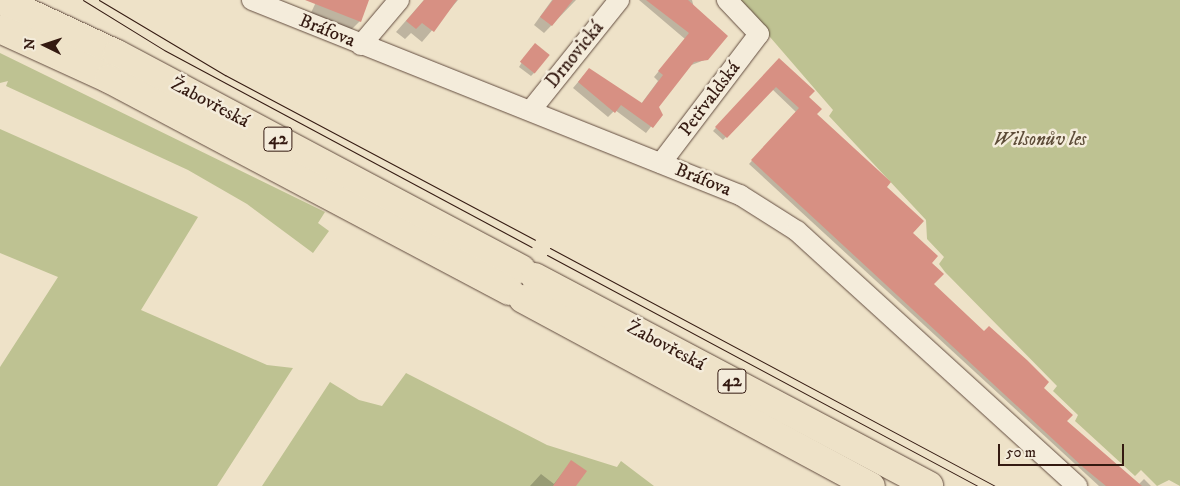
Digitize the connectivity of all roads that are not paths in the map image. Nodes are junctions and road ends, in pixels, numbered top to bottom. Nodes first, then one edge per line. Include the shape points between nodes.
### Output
1 (1, 0) edge
2 (252, 0) edge
3 (399, 0) edge
4 (619, 0) edge
5 (727, 0) edge
6 (0, 29) edge
7 (361, 45) junction
8 (531, 110) junction
9 (661, 163) junction
10 (522, 284) junction
11 (872, 486) edge
12 (928, 486) edge
13 (1077, 486) edge

1 - 10 highway, Žabovřeská / 42 via 117,54
2 - 7 street, Bráfova
3 - 7 street
4 - 8 street, Drnovická
5 - 9 street, Petřvaldská via 759,34
6 - 10 highway, Žabovřeská / 42 via 109,79
7 - 8 street, Bráfova
8 - 9 street, Bráfova
9 - 13 street, Bráfova via 740,195 797,231
10 - 11 highway, Žabovřeská / 42
10 - 12 highway, Žabovřeská / 42

